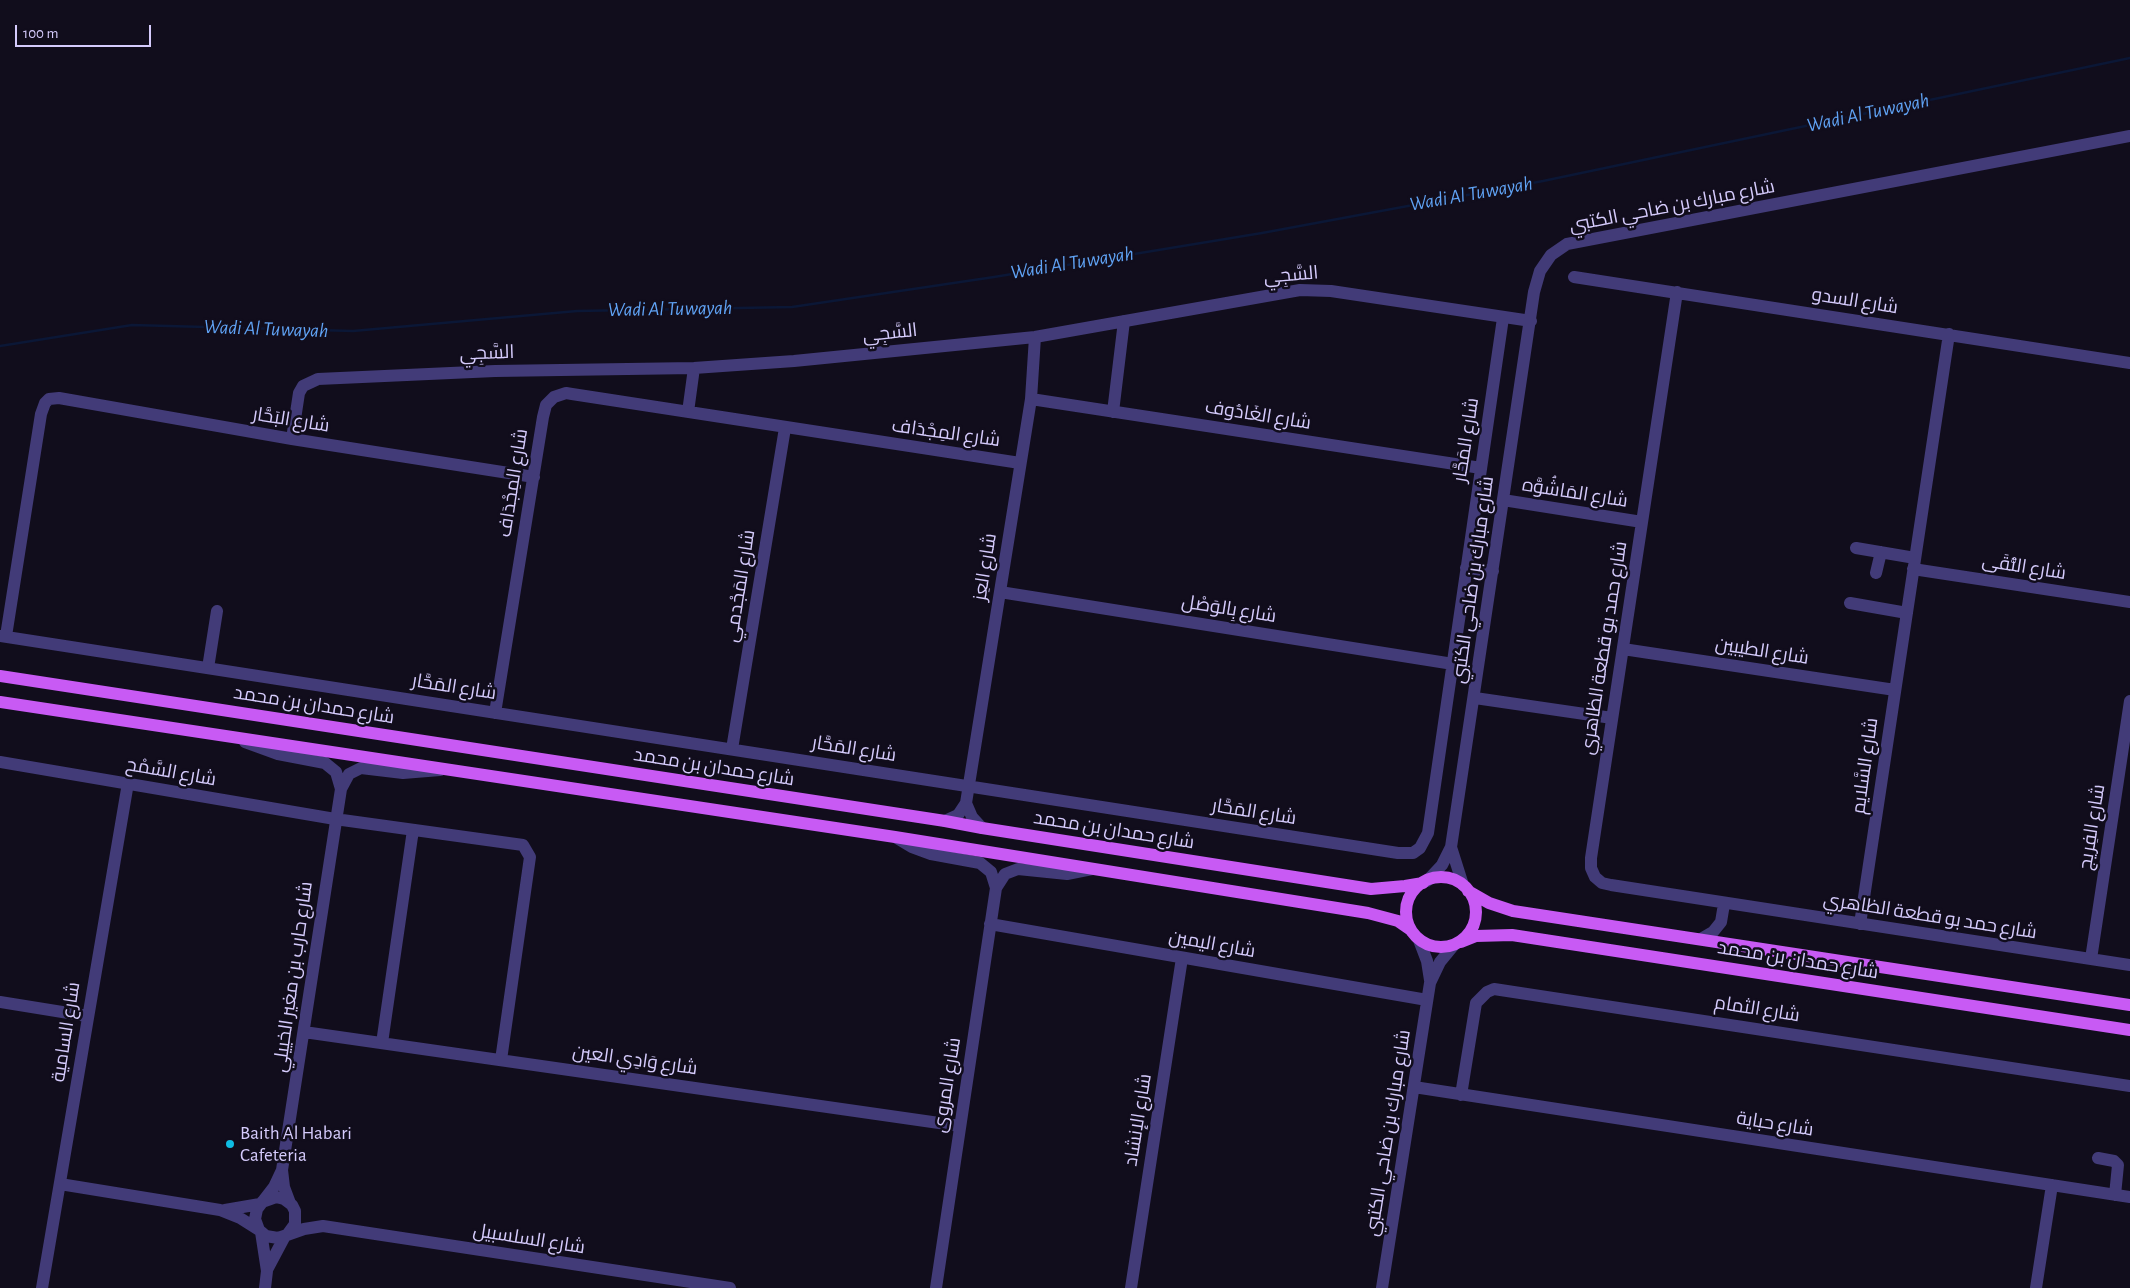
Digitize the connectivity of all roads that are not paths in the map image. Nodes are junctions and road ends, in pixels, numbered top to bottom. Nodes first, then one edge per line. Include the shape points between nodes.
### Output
1 (2130, 136) edge
2 (1574, 277) dead end
3 (1677, 292) junction
4 (1504, 318) junction
5 (1124, 321) junction
6 (1531, 321) junction
7 (1949, 334) junction
8 (1036, 336) junction
9 (2130, 363) edge
10 (694, 368) junction
11 (1031, 399) junction
12 (688, 412) junction
13 (1113, 412) junction
14 (785, 428) junction
15 (292, 439) junction
16 (1020, 463) junction
17 (1481, 468) junction
18 (534, 476) junction
19 (1503, 500) junction
20 (1642, 522) junction
21 (1856, 548) dead end
22 (1881, 552) junction
23 (1914, 563) junction
24 (1466, 568) junction
25 (1493, 571) junction
26 (1876, 573) dead end
27 (1000, 592) junction
28 (2130, 602) edge
29 (1850, 603) dead end
30 (217, 611) dead end
31 (1907, 613) junction
32 (3, 636) edge
33 (1623, 649) junction
34 (1453, 664) junction
35 (208, 668) junction
36 (0, 676) edge
37 (1895, 690) junction
38 (1475, 698) junction
39 (2130, 701) edge
40 (0, 702) edge
41 (495, 713) junction
42 (1612, 718) junction
43 (2128, 726) edge
44 (236, 738) junction
45 (732, 749) junction
46 (0, 762) edge
47 (443, 770) junction
48 (128, 783) junction
49 (969, 786) junction
50 (341, 789) junction
51 (966, 803) junction
52 (335, 819) junction
53 (945, 821) junction
54 (982, 828) junction
55 (413, 830) junction
56 (895, 837) junction
57 (1451, 847) junction
58 (1092, 870) junction
59 (1425, 882) junction
60 (996, 888) junction
61 (1466, 888) junction
62 (1724, 904) junction
63 (1721, 922) junction
64 (990, 924) junction
65 (1860, 924) junction
66 (1415, 935) junction
67 (1701, 939) junction
68 (1458, 943) junction
69 (1734, 945) junction
70 (1182, 958) junction
71 (2091, 959) junction
72 (2130, 965) edge
73 (1430, 983) junction
74 (1428, 1000) junction
75 (0, 1002) edge
76 (2130, 1005) edge
77 (87, 1016) junction
78 (2130, 1030) edge
79 (304, 1032) junction
80 (382, 1043) junction
81 (501, 1060) junction
82 (2130, 1086) edge
83 (1414, 1087) junction
84 (1461, 1095) junction
85 (960, 1126) junction
86 (2098, 1158) dead end
87 (282, 1170) junction
88 (60, 1184) junction
89 (2052, 1185) junction
90 (2115, 1195) junction
91 (2130, 1197) edge
92 (261, 1203) junction
93 (291, 1204) junction
94 (220, 1210) junction
95 (323, 1226) junction
96 (260, 1231) junction
97 (286, 1236) junction
98 (267, 1271) junction
99 (42, 1288) edge
100 (265, 1288) edge
101 (730, 1288) edge
102 (936, 1288) edge
103 (1131, 1288) edge
104 (1382, 1288) edge
105 (2036, 1288) edge

1 - 6 street, شارع مبارك بن ضاحي الكتبي via 1567,244 1551,255 1540,271
2 - 3 street, شارع السدو
3 - 7 street, شارع السدو
3 - 20 street, شارع حمد بو قطعة الظاهري
4 - 5 street, السَّجِي via 1315,290
4 - 6 street, السَّجِي
4 - 17 street, شارع المَحَّار
5 - 8 street, السَّجِي
5 - 13 street
6 - 19 street, شارع مبارك بن ضاحي الكتبي
7 - 9 street, شارع السدو
7 - 23 street, شارع السَّلايم
8 - 10 street, السَّجِي
8 - 11 street, شارع العِز
10 - 12 street
10 - 15 street, السَّجِي via 495,371 318,379 303,386 299,393
11 - 13 street, شارع الغَادُوف
11 - 16 street, شارع العِز
12 - 14 street, شارع المِجْدَاف
12 - 18 street, شارع المِجْدَاف via 560,394 549,400 544,411
13 - 17 street, شارع الغَادُوف
14 - 16 street, شارع المِجْدَاف
14 - 45 street, شارع المَجْدمي
15 - 18 street, شارع البَحَّار
15 - 32 street, شارع البَحَّار via 50,399 41,414
16 - 27 street, شارع العِز
17 - 24 street, شارع المَحَّار
18 - 41 street, شارع المِجْدَاف
19 - 20 street, شارع المَاشُوَّه
19 - 25 street, شارع مبارك بن ضاحي الكتبي
20 - 33 street, شارع حمد بو قطعة الظاهري
21 - 22 street, شارع التُّقَى
22 - 23 street, شارع التُّقَى
22 - 26 street
23 - 28 street, شارع التُّقَى
23 - 31 street, شارع السَّلايم
24 - 25 street
24 - 34 street, شارع المَحَّار
25 - 38 street, شارع مبارك بن ضاحي الكتبي
27 - 34 street, شارع بِالوَصْل
27 - 49 street, شارع العِز
29 - 31 street
30 - 35 street
31 - 37 street, شارع السَّلايم
32 - 35 street, شارع المَحَّار
33 - 37 street, شارع الطيبين
33 - 42 street, شارع حمد بو قطعة الظاهري
34 - 49 street, شارع المَحَّار via 1428,832 1420,848 1413,852 1398,854
35 - 41 street, شارع المَحَّار
36 - 53 main road, شارع حمدان بن محمد
37 - 65 street, شارع السَّلايم
38 - 42 street
38 - 57 street, شارع مبارك بن ضاحي الكتبي
39 - 43 street, شارع الفِريج
40 - 44 main road
41 - 45 street, شارع المَحَّار
42 - 62 street, شارع حمد بو قطعة الظاهري via 1590,863 1592,873 1598,881 1606,884
43 - 71 street, شارع الفِريج
44 - 47 main road
44 - 50 street via 278,754 325,763 336,772
45 - 49 street, شارع المَحَّار
46 - 48 street, شارع السَّمْح
47 - 50 street, شارع حارب بن مغير الخييلي via 403,773 361,768 349,774
47 - 56 main road
48 - 52 street, شارع السَّمْح
48 - 77 street, شارع السامية
49 - 51 street, شارع العِز
50 - 52 street, شارع حارب بن مغير الخييلي
51 - 53 street via 958,814
51 - 54 street
52 - 55 street, شارع السَّمْح
52 - 79 street, شارع حارب بن مغير الخييلي
53 - 54 main road, شارع حمدان بن محمد
54 - 59 main road, شارع حمدان بن محمد via 1370,888
55 - 80 street
55 - 81 street, شارع السَّمْح via 523,845 530,857
56 - 58 main road
56 - 60 street via 931,854 980,863 991,872
57 - 59 street, شارع مبارك بن ضاحي الكتبي via 1442,866
57 - 61 street, شارع مبارك بن ضاحي الكتبي
58 - 60 street via 1067,874 1018,869 1005,874
58 - 66 main road via 1368,913 1398,922
59 - 61 main road via 1446,878
59 - 66 main road via 1412,894 1406,909 1407,920
60 - 64 street, شارع المروى
61 - 67 main road, شارع حمدان بن محمد via 1489,903 1513,911
61 - 68 main road via 1476,912 1469,934
62 - 63 street
62 - 65 street, شارع حمد بو قطعة الظاهري
63 - 67 street
63 - 69 street
64 - 70 street, شارع اليمين
64 - 85 street, شارع المروى
65 - 71 street, شارع حمد بو قطعة الظاهري
66 - 68 main road via 1436,947
66 - 73 street, شارع مبارك بن ضاحي الكتبي via 1427,961
67 - 69 main road, شارع حمدان بن محمد
68 - 73 street, شارع مبارك بن ضاحي الكتبي via 1440,962
68 - 78 main road, شارع حمدان بن محمد via 1482,935 1512,935
69 - 76 main road, شارع حمدان بن محمد
70 - 74 street, شارع اليمين
70 - 103 street, شارع الإنشاد
71 - 72 street, شارع حمد بو قطعة الظاهري
73 - 74 street, شارع مبارك بن ضاحي الكتبي
74 - 83 street, شارع مبارك بن ضاحي الكتبي
75 - 77 street
77 - 88 street, شارع السامية
79 - 80 street, شارع وَادِي العين
79 - 87 street, شارع حارب بن مغير الخييلي
80 - 81 street, شارع وَادِي العين
81 - 85 street, شارع وَادِي العين
82 - 84 street, شارع الثمام via 1494,989 1476,1003
83 - 84 street, شارع حباية
83 - 104 street, شارع مبارك بن ضاحي الكتبي
84 - 89 street, شارع حباية
85 - 102 street, شارع المروى
86 - 90 street via 2118,1165
87 - 92 street, شارع حارب بن مغير الخييلي
87 - 93 street, شارع حارب بن مغير الخييلي
88 - 94 street
88 - 99 street, شارع السامية
89 - 90 street, شارع حباية
89 - 105 street
90 - 91 street, شارع حباية
92 - 93 street via 276,1197
92 - 94 street
92 - 96 street via 255,1219
93 - 95 street, شارع السلسبيل via 306,1218
93 - 97 street via 295,1211 295,1224
94 - 96 street
95 - 97 street, شارع السلسبيل
95 - 101 street, شارع السلسبيل
96 - 97 street via 272,1238
96 - 98 street
97 - 98 street
98 - 100 street

